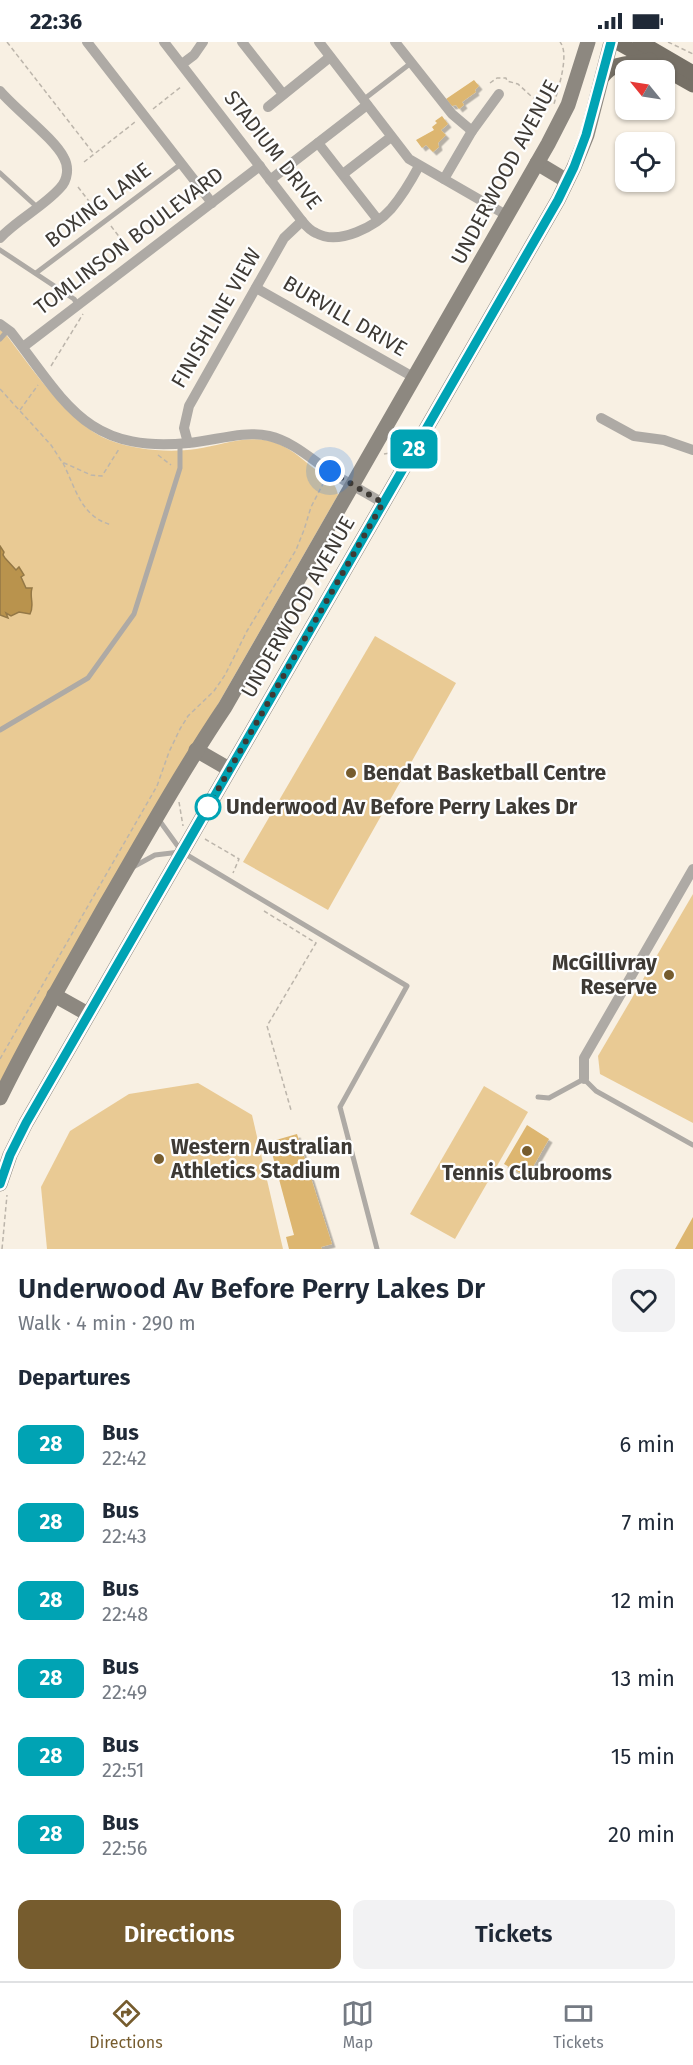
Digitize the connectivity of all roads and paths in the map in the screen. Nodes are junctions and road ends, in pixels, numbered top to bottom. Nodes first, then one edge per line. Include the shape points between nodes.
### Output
1 (8, 42) edge
2 (87, 42) edge
3 (164, 42) edge
4 (203, 42) edge
5 (242, 42) edge
6 (319, 42) edge
7 (395, 42) edge
8 (560, 42) edge
9 (588, 42) edge
10 (611, 42) edge
11 (617, 42) edge
12 (640, 42) edge
13 (668, 42) edge
14 (693, 54) edge
15 (330, 57) junction
16 (650, 60) edge
17 (411, 63) junction
18 (182, 64) junction
19 (615, 66) edge
20 (693, 73) edge
21 (675, 75) edge
22 (603, 76) junction
23 (490, 83) dead end
24 (693, 85) edge
25 (182, 86) dead end
26 (0, 91) edge
27 (283, 94) junction
28 (499, 94) dead end
29 (365, 103) junction
30 (268, 107) dead end
31 (147, 113) dead end
32 (140, 118) dead end
33 (472, 130) junction
34 (391, 137) junction
35 (318, 142) junction
36 (94, 154) junction
37 (84, 162) dead end
38 (537, 163) junction
39 (181, 164) junction
40 (260, 166) junction
41 (419, 166) junction
42 (0, 173) edge
43 (344, 174) junction
44 (444, 179) junction
45 (270, 180) junction
46 (567, 181) junction
47 (212, 203) junction
48 (37, 207) junction
49 (508, 216) junction
50 (378, 220) junction
51 (302, 221) junction
52 (0, 238) edge
53 (0, 249) edge
54 (36, 273) junction
55 (256, 288) junction
56 (83, 305) junction
57 (4, 327) edge
58 (0, 339) edge
59 (23, 347) junction
60 (44, 376) junction
61 (415, 378) junction
62 (0, 389) edge
63 (20, 411) junction
64 (601, 418) dead end
65 (124, 440) junction
66 (184, 443) junction
67 (152, 444) junction
68 (414, 448) junction
69 (693, 450) edge
70 (369, 457) junction
71 (62, 462) junction
72 (180, 468) junction
73 (330, 471) junction
74 (353, 485) junction
75 (383, 503) junction
76 (112, 525) dead end
77 (0, 730) edge
78 (196, 750) junction
79 (229, 769) junction
80 (174, 798) dead end
81 (156, 817) junction
82 (189, 830) dead end
83 (201, 837) dead end
84 (182, 852) junction
85 (693, 869) edge
86 (124, 874) junction
87 (229, 879) junction
88 (266, 911) dead end
89 (54, 995) junction
90 (88, 1014) junction
91 (0, 1059) edge
92 (584, 1079) junction
93 (538, 1097) dead end
94 (0, 1098) edge
95 (291, 1110) dead end
96 (693, 1145) edge
97 (0, 1184) edge
98 (0, 1212) edge
99 (5, 1213) dead end
100 (377, 1249) edge

1 - 36 path
2 - 39 street
3 - 18 street, STADIUM DRIVE
4 - 18 street
5 - 27 street
6 - 15 street
7 - 17 street
8 - 23 path via 564,59 554,104 534,98 506,78
9 - 38 main road, UNDERWOOD AVENUE via 568,105
10 - 22 main road, UNDERWOOD AVENUE
11 - 16 main road
12 - 20 main road
13 - 14 path
15 - 27 street
15 - 29 street
17 - 29 lane
17 - 33 street via 452,114
18 - 40 street, STADIUM DRIVE
19 - 22 main road
21 - 24 main road
22 - 46 main road, UNDERWOOD AVENUE via 584,143
25 - 31 path
26 - 48 street via 58,148 66,162 67,174 61,187
27 - 30 street
28 - 33 street
29 - 34 street
29 - 35 street
32 - 36 path
33 - 44 street
34 - 41 street
34 - 43 street
35 - 43 street
35 - 45 street
36 - 37 path
38 - 46 main road
38 - 49 main road, UNDERWOOD AVENUE
39 - 47 street
39 - 54 lane, BOXING LANE
40 - 45 street, STADIUM DRIVE
40 - 47 street, TOMLINSON BOULEVARD
41 - 44 street
41 - 50 street, STADIUM DRIVE via 390,210
42 - 48 lane
43 - 50 street
44 - 49 street
45 - 51 street, STADIUM DRIVE
46 - 68 main road, UNDERWOOD AVENUE
47 - 56 street, TOMLINSON BOULEVARD
48 - 52 street
49 - 61 main road, UNDERWOOD AVENUE
50 - 51 street, STADIUM DRIVE via 355,232 329,237 315,233
51 - 55 street, FINISHLINE VIEW via 284,238
53 - 54 lane
54 - 56 lane
55 - 61 street, BURVILL DRIVE
55 - 66 street, FINISHLINE VIEW via 189,406
56 - 59 street, TOMLINSON BOULEVARD
56 - 60 path
57 - 58 lane
57 - 59 street
59 - 60 street
60 - 63 path
60 - 65 street via 65,403 89,424
61 - 70 main road, UNDERWOOD AVENUE
62 - 63 path
63 - 71 path
64 - 69 street via 634,436 664,440
65 - 67 street
65 - 71 path via 102,476 90,475
66 - 67 street
66 - 72 lane
66 - 73 street via 267,435 294,445
67 - 72 path via 165,462
68 - 70 path
68 - 75 main road, UNDERWOOD AVENUE
70 - 74 main road, UNDERWOOD AVENUE
71 - 76 path via 82,506 91,516
72 - 77 lane via 134,614 88,678
73 - 74 street
73 - 91 path via 310,507 296,550 214,692 180,729 157,786
74 - 75 street
74 - 78 main road, UNDERWOOD AVENUE via 225,707
75 - 79 main road, UNDERWOOD AVENUE
78 - 79 main road
78 - 81 main road, UNDERWOOD AVENUE
79 - 84 main road, UNDERWOOD AVENUE
80 - 82 path via 181,806 182,823
81 - 84 lane
81 - 86 main road, UNDERWOOD AVENUE
83 - 87 path via 239,859
84 - 86 lane via 155,855
84 - 87 lane
84 - 90 main road, UNDERWOOD AVENUE
85 - 92 street via 584,1058
86 - 89 main road, UNDERWOOD AVENUE
87 - 100 lane via 407,986 340,1107
88 - 95 path via 316,943 267,1026
89 - 90 main road
89 - 94 main road, UNDERWOOD AVENUE
90 - 97 main road, UNDERWOOD AVENUE via 18,1138
92 - 93 lane via 549,1098
92 - 96 lane via 596,1091
98 - 99 path

